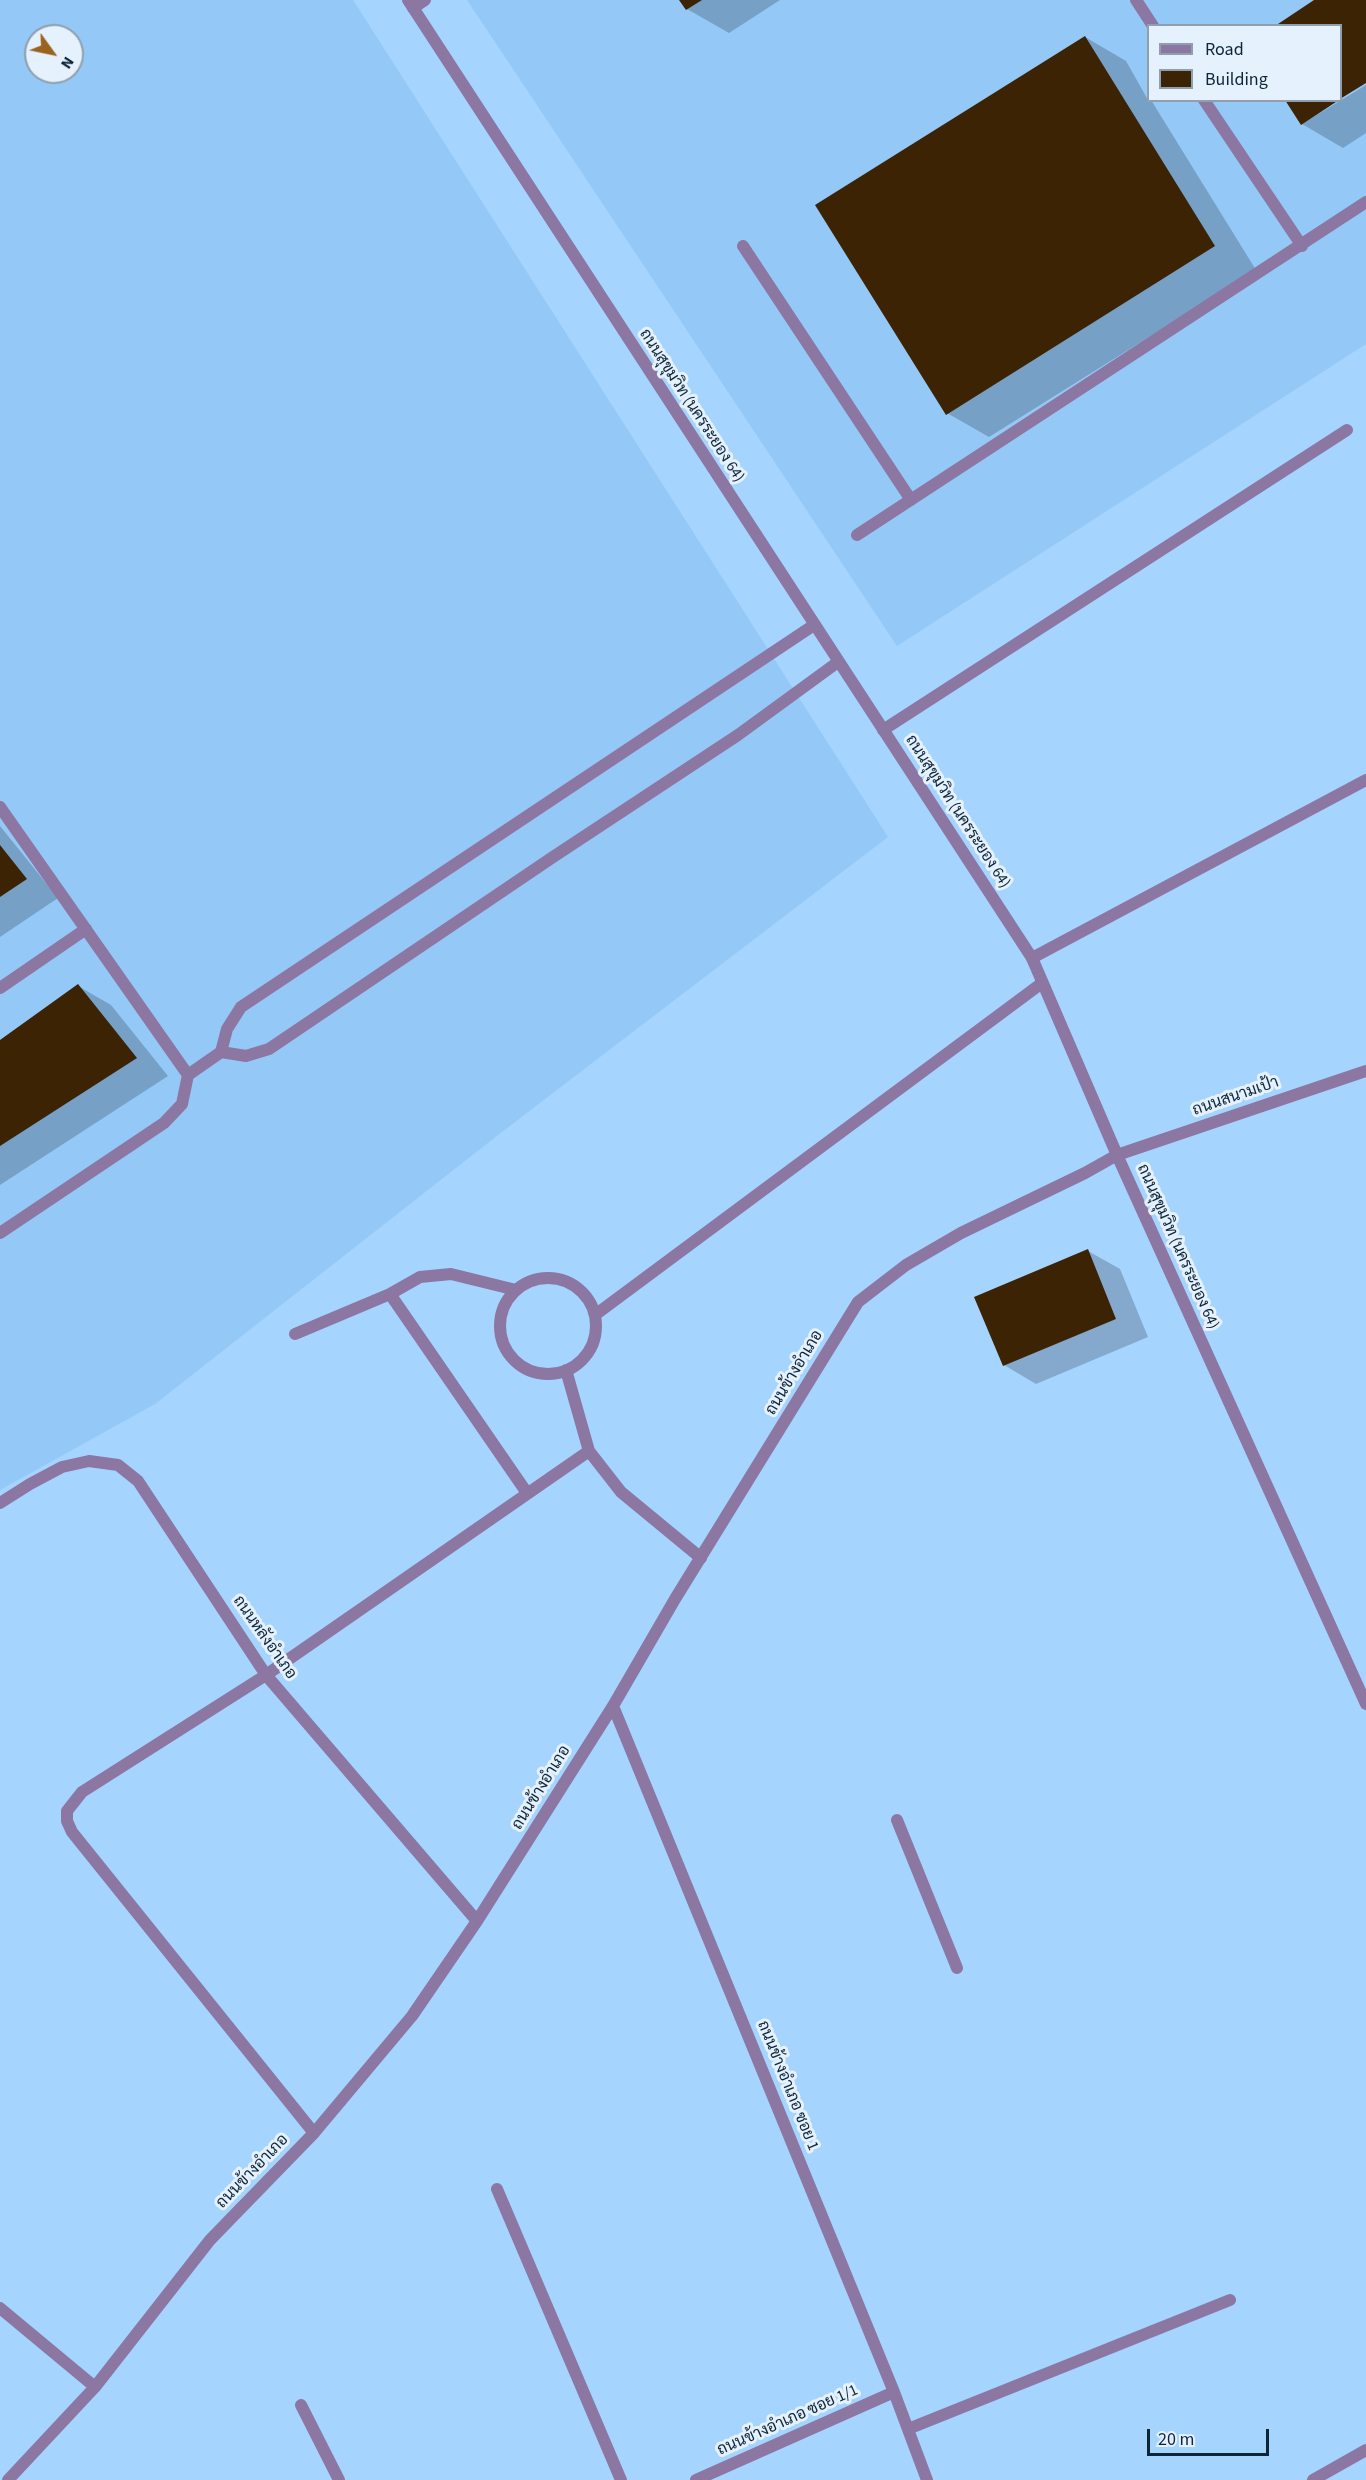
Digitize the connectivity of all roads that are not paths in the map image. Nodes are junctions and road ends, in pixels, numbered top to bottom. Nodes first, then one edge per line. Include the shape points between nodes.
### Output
1 (425, 0) edge
2 (1136, 0) edge
3 (410, 4) edge
4 (1152, 24) edge
5 (1205, 102) edge
6 (1366, 202) edge
7 (743, 246) dead end
8 (1302, 246) junction
9 (1347, 430) dead end
10 (912, 500) junction
11 (857, 535) dead end
12 (814, 625) junction
13 (838, 662) junction
14 (883, 730) junction
15 (1366, 780) edge
16 (0, 807) edge
17 (86, 929) junction
18 (1032, 958) junction
19 (1042, 983) junction
20 (0, 988) edge
21 (221, 1052) junction
22 (1366, 1071) edge
23 (188, 1075) junction
24 (1117, 1155) junction
25 (0, 1233) edge
26 (516, 1290) junction
27 (390, 1294) junction
28 (595, 1315) junction
29 (295, 1334) dead end
30 (566, 1370) junction
31 (589, 1451) junction
32 (527, 1493) junction
33 (0, 1503) edge
34 (701, 1558) junction
35 (266, 1675) junction
36 (1366, 1704) edge
37 (613, 1706) junction
38 (897, 1820) dead end
39 (477, 1921) junction
40 (957, 1968) dead end
41 (314, 2133) junction
42 (497, 2189) dead end
43 (1230, 2300) dead end
44 (0, 2308) edge
45 (95, 2387) junction
46 (894, 2392) junction
47 (301, 2405) dead end
48 (908, 2429) junction
49 (1366, 2450) edge
50 (8, 2480) edge
51 (339, 2480) edge
52 (621, 2480) edge
53 (696, 2480) edge
54 (927, 2480) edge
55 (1313, 2480) edge

1 - 3 street
2 - 4 street
3 - 12 street, ถนนสุขุมวิท (นครระยอง 64)
5 - 8 street
6 - 8 street
7 - 10 street
8 - 10 street
9 - 14 street
10 - 11 street
12 - 13 street, ถนนสุขุมวิท (นครระยอง 64)
12 - 21 street via 241,1007 227,1029
13 - 14 street, ถนนสุขุมวิท (นครระยอง 64)
13 - 21 street via 738,735 269,1049 246,1056
14 - 18 street, ถนนสุขุมวิท (นครระยอง 64)
15 - 18 street
16 - 17 street
17 - 20 street
17 - 23 street
18 - 19 street, ถนนสุขุมวิท (นครระยอง 64)
19 - 24 street, ถนนสุขุมวิท (นครระยอง 64)
19 - 28 street
21 - 23 street
22 - 24 street, ถนนสนามเป้า
23 - 25 street via 182,1104 175,1114
24 - 34 street, ถนนข้างอำเภอ via 906,1265 858,1302
24 - 36 street, ถนนสุขุมวิท (นครระยอง 64)
26 - 27 street via 451,1274 420,1277
26 - 28 street via 546,1277 563,1280 589,1300
26 - 30 street via 505,1303 501,1319 501,1336 507,1352 533,1372 550,1374
27 - 29 street
27 - 32 street
28 - 30 street via 596,1332 591,1348 580,1362
30 - 31 street
31 - 32 street
31 - 34 street via 621,1492
32 - 35 street
33 - 35 street, ถนนหลังอำเภอ via 62,1467 89,1461 118,1465 138,1481
34 - 37 street, ถนนข้างอำเภอ
35 - 39 street, ถนนหลังอำเภอ
35 - 41 street via 82,1792 67,1811 67,1821
37 - 39 street, ถนนข้างอำเภอ
37 - 46 street, ถนนข้างอำเภอ ซอย 1
38 - 40 street
39 - 41 street, ถนนข้างอำเภอ via 412,2016
41 - 45 street, ถนนข้างอำเภอ via 210,2240
42 - 52 street
43 - 48 street
44 - 45 street
45 - 50 street, ถนนข้างอำเภอ
46 - 48 street, ถนนข้างอำเภอ ซอย 1
46 - 53 street, ถนนข้างอำเภอ ซอย 1/1
47 - 51 street
48 - 54 street, ถนนข้างอำเภอ ซอย 1
49 - 55 street

